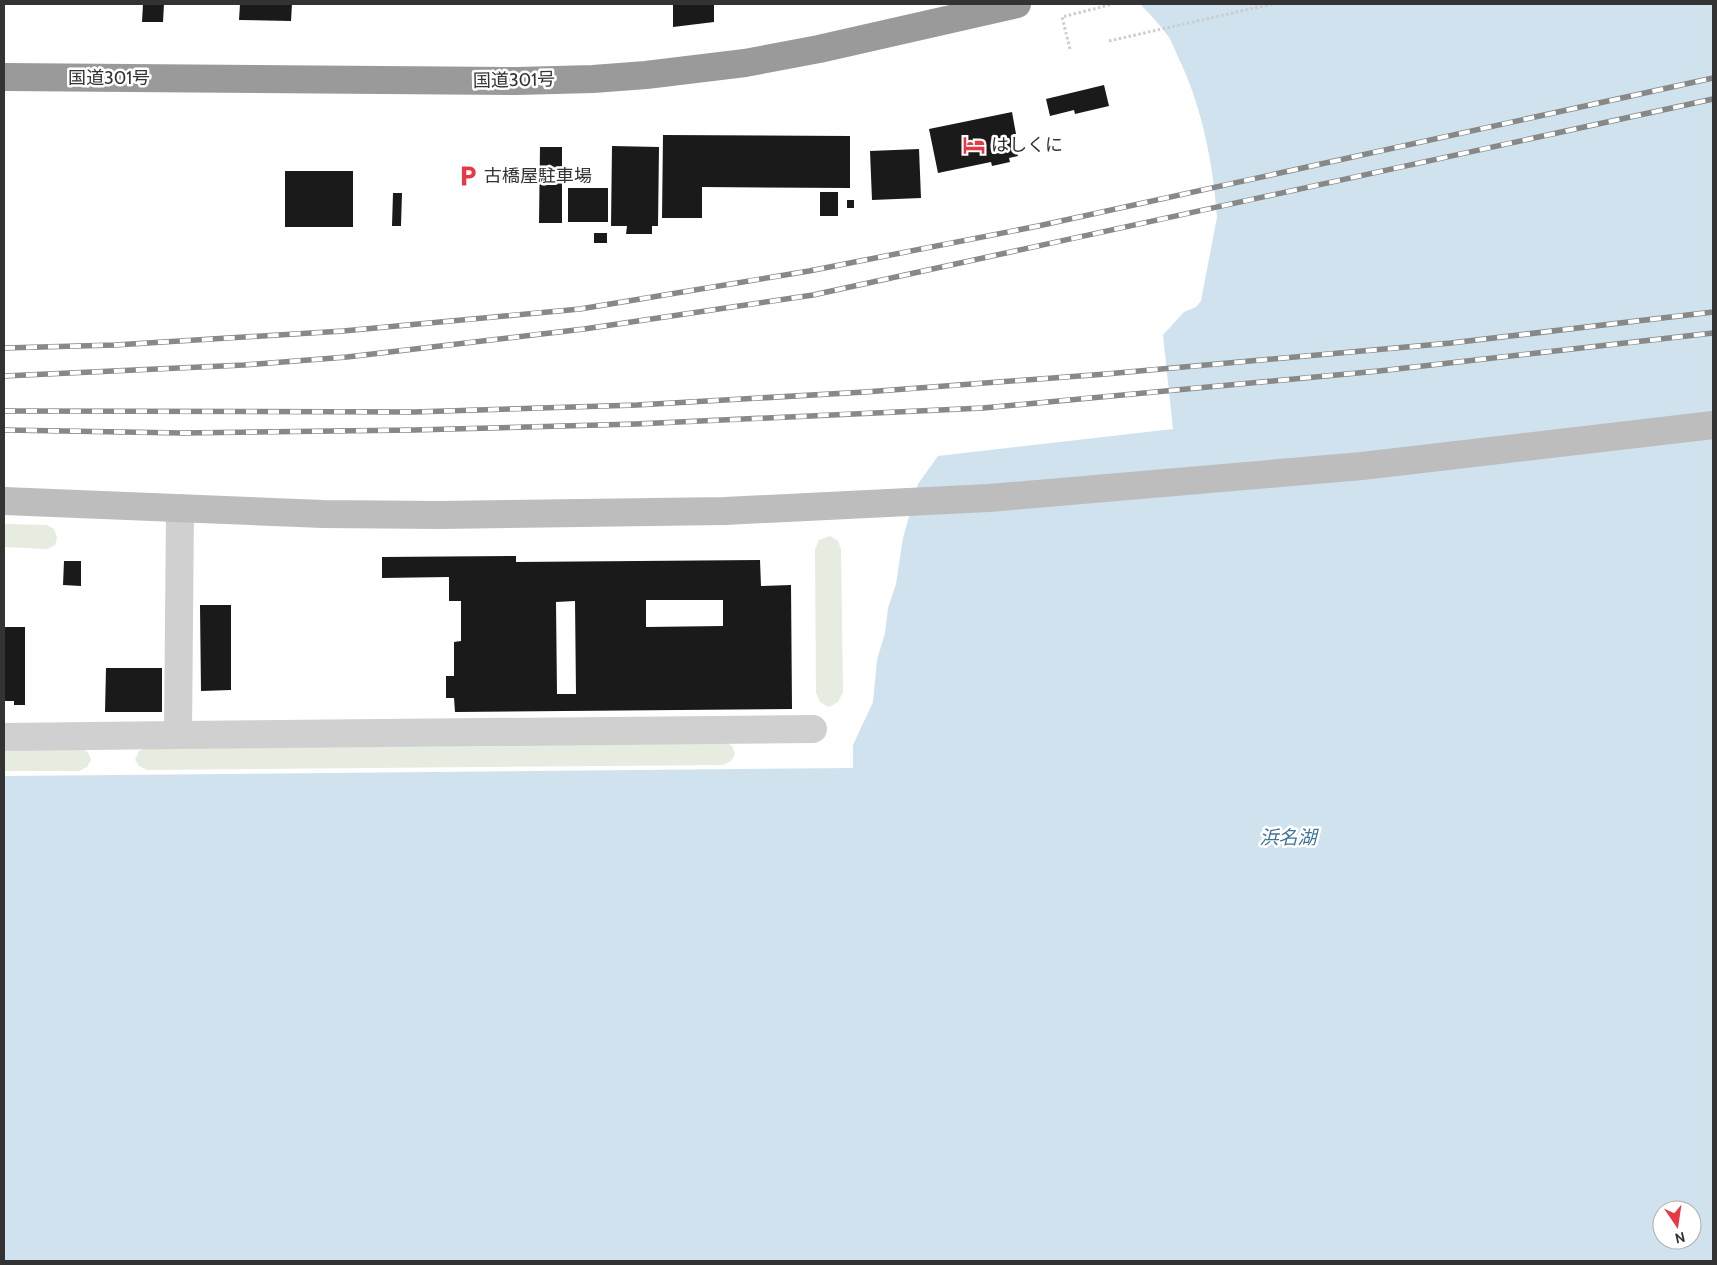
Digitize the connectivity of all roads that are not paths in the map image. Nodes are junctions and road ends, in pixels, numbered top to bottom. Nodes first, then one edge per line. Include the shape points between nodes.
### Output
1 (1017, 4) edge
2 (4, 77) edge
3 (1713, 425) edge
4 (4, 501) edge
5 (180, 508) junction
6 (813, 729) dead end
7 (178, 735) junction
8 (4, 737) edge

1 - 2 highway, 国道301号 via 754,61 593,79
3 - 5 street via 1362,466 989,498 707,512 439,516
4 - 5 street
5 - 7 street
6 - 7 street
7 - 8 street

